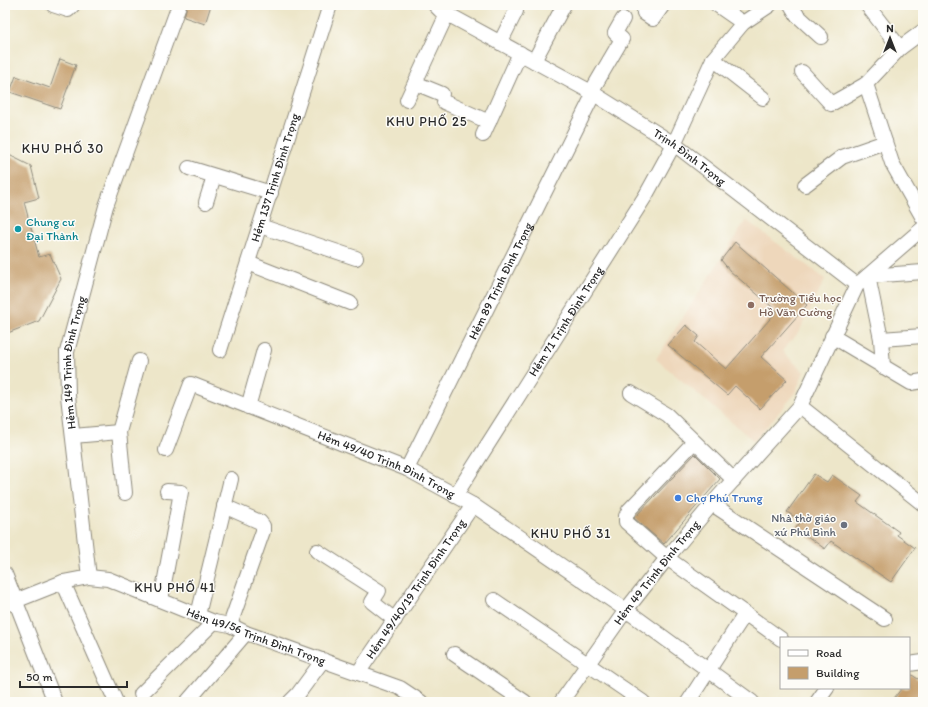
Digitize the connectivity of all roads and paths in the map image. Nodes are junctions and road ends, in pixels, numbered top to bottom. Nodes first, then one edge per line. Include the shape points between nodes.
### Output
1 (53, 5) edge
2 (73, 5) edge
3 (179, 5) edge
4 (330, 5) edge
5 (435, 5) edge
6 (564, 5) edge
7 (663, 5) edge
8 (716, 5) edge
9 (770, 5) edge
10 (791, 5) edge
11 (867, 5) edge
12 (516, 11) dead end
13 (447, 14) junction
14 (644, 14) dead end
15 (623, 19) dead end
16 (743, 24) junction
17 (923, 31) edge
18 (821, 38) dead end
19 (500, 43) junction
20 (900, 48) junction
21 (520, 53) junction
22 (713, 59) junction
23 (534, 61) junction
24 (802, 72) dead end
25 (415, 83) junction
26 (866, 84) junction
27 (592, 93) junction
28 (763, 98) dead end
29 (407, 100) dead end
30 (885, 142) junction
31 (674, 144) junction
32 (189, 168) dead end
33 (214, 176) junction
34 (805, 185) dead end
35 (271, 193) junction
36 (206, 202) dead end
37 (923, 218) edge
38 (260, 226) junction
39 (923, 228) edge
40 (356, 258) dead end
41 (248, 263) junction
42 (923, 272) edge
43 (868, 276) junction
44 (857, 285) junction
45 (350, 303) dead end
46 (832, 336) junction
47 (923, 336) edge
48 (881, 339) junction
49 (220, 350) dead end
50 (264, 350) dead end
51 (139, 361) dead end
52 (884, 367) junction
53 (923, 381) edge
54 (631, 393) dead end
55 (800, 406) junction
56 (248, 407) junction
57 (119, 432) junction
58 (73, 436) junction
59 (694, 442) junction
60 (166, 450) dead end
61 (407, 469) junction
62 (231, 479) dead end
63 (734, 480) junction
64 (167, 491) dead end
65 (125, 493) dead end
66 (455, 496) junction
67 (712, 504) junction
68 (923, 504) edge
69 (473, 505) junction
70 (224, 506) junction
71 (317, 551) dead end
72 (667, 558) junction
73 (5, 574) edge
74 (89, 577) junction
75 (63, 582) junction
76 (161, 600) junction
77 (494, 600) dead end
78 (10, 603) edge
79 (626, 610) junction
80 (745, 614) junction
81 (198, 615) junction
82 (885, 619) dead end
83 (395, 620) junction
84 (214, 622) junction
85 (230, 625) junction
86 (246, 633) junction
87 (780, 638) edge
88 (454, 654) dead end
89 (323, 660) junction
90 (923, 662) edge
91 (588, 664) junction
92 (910, 664) edge
93 (708, 671) junction
94 (358, 673) junction
95 (826, 689) edge
96 (141, 694) dead end
97 (298, 699) edge
98 (55, 702) edge
99 (116, 702) edge
100 (187, 702) edge
101 (421, 702) edge
102 (525, 702) edge
103 (561, 702) edge
104 (643, 702) edge
105 (688, 702) edge
106 (752, 702) edge
107 (817, 702) edge

1 - 2 street via 68,10
3 - 58 street, Hẻm 149 Trịnh Đình Trọng via 106,206 67,352 68,396
4 - 35 street, Hẻm 137 Trịnh Đình Trọng
5 - 13 street, Trịnh Đình Trọng
6 - 23 street
7 - 14 street via 654,19
8 - 16 street
9 - 16 street, Hẻm 71 Trịnh Đình Trọng
10 - 18 street via 797,15
11 - 20 street
12 - 19 street
13 - 19 street, Trịnh Đình Trọng
13 - 25 street
15 - 27 street, Hẻm 89 Trịnh Đình Trọng via 615,33 622,39
16 - 22 street, Hẻm 71 Trịnh Đình Trọng
17 - 20 street
19 - 21 street, Trịnh Đình Trọng
20 - 26 street
21 - 23 street, Trịnh Đình Trọng
21 - 25 street via 486,129 443,98
22 - 28 street
22 - 31 street, Hẻm 71 Trịnh Đình Trọng
23 - 27 street, Trịnh Đình Trọng
24 - 26 street via 831,104
25 - 29 street
26 - 30 street
27 - 31 street, Trịnh Đình Trọng
27 - 61 street, Hẻm 89 Trịnh Đình Trọng
30 - 34 street via 842,157
30 - 37 street via 892,163
31 - 44 street, Trịnh Đình Trọng
31 - 66 street, Hẻm 71 Trịnh Đình Trọng via 646,195
32 - 33 street
33 - 35 street
33 - 36 street
35 - 38 street, Hẻm 137 Trịnh Đình Trọng
38 - 40 street
38 - 41 street, Hẻm 137 Trịnh Đình Trọng
39 - 43 street
41 - 45 street
41 - 49 street, Hẻm 137 Trịnh Đình Trọng
42 - 43 street
43 - 44 street
43 - 48 street
44 - 46 street, Hẻm 49 Trịnh Đình Trọng
46 - 52 street
46 - 55 street, Hẻm 49 Trịnh Đình Trọng
47 - 48 street
48 - 52 street
50 - 56 street
51 - 57 street
52 - 53 street via 911,383
54 - 59 street via 667,415
55 - 63 street, Hẻm 49 Trịnh Đình Trọng
55 - 68 street
56 - 60 street, Hẻm 49/40 Trịnh Đình Trọng via 191,384
56 - 61 street, Hẻm 49/40 Trịnh Đình Trọng
57 - 58 street
57 - 65 street
58 - 74 street, Hẻm 149 Trịnh Đình Trọng
59 - 63 street
59 - 72 street via 626,516 626,522
61 - 66 street, Hẻm 49/40 Trịnh Đình Trọng
62 - 70 street
63 - 67 street, Hẻm 49 Trịnh Đình Trọng
64 - 76 street via 181,492
66 - 69 street, Hẻm 49/40 Trịnh Đình Trọng
67 - 72 street, Hẻm 49 Trịnh Đình Trọng
67 - 82 street
69 - 79 street, Hẻm 49/40 Trịnh Đình Trọng
69 - 83 street, Hẻm 49/40/19 Trịnh Đình Trọng
70 - 81 street
70 - 85 street via 260,522 263,526
71 - 83 street via 379,591 372,602
72 - 79 street, Hẻm 49 Trịnh Đình Trọng
72 - 80 street
73 - 78 street
74 - 75 street
74 - 76 street, Hẻm 49/56 Trịnh Đình Trọng via 108,579
75 - 78 street
75 - 99 street
76 - 81 street, Hẻm 49/56 Trịnh Đình Trọng
77 - 91 street
78 - 98 street
79 - 91 street, Hẻm 49 Trịnh Đình Trọng
79 - 93 street, Hẻm 49/40 Trịnh Đình Trọng
80 - 87 street
80 - 93 street
81 - 84 street, Hẻm 49/56 Trịnh Đình Trọng
83 - 94 street, Hẻm 49/40/19 Trịnh Đình Trọng
84 - 85 street, Hẻm 49/56 Trịnh Đình Trọng
84 - 96 street
85 - 86 street, Hẻm 49/56 Trịnh Đình Trọng
86 - 89 street, Hẻm 49/56 Trịnh Đình Trọng
86 - 100 street
88 - 102 street
89 - 94 street, Hẻm 49/56 Trịnh Đình Trọng
89 - 97 street
90 - 92 street
91 - 103 street, Hẻm 49 Trịnh Đình Trọng
91 - 104 street
93 - 105 street
93 - 106 street, Hẻm 49/40 Trịnh Đình Trọng
94 - 101 street, Hẻm 49/56 Trịnh Đình Trọng via 400,688
95 - 107 street

